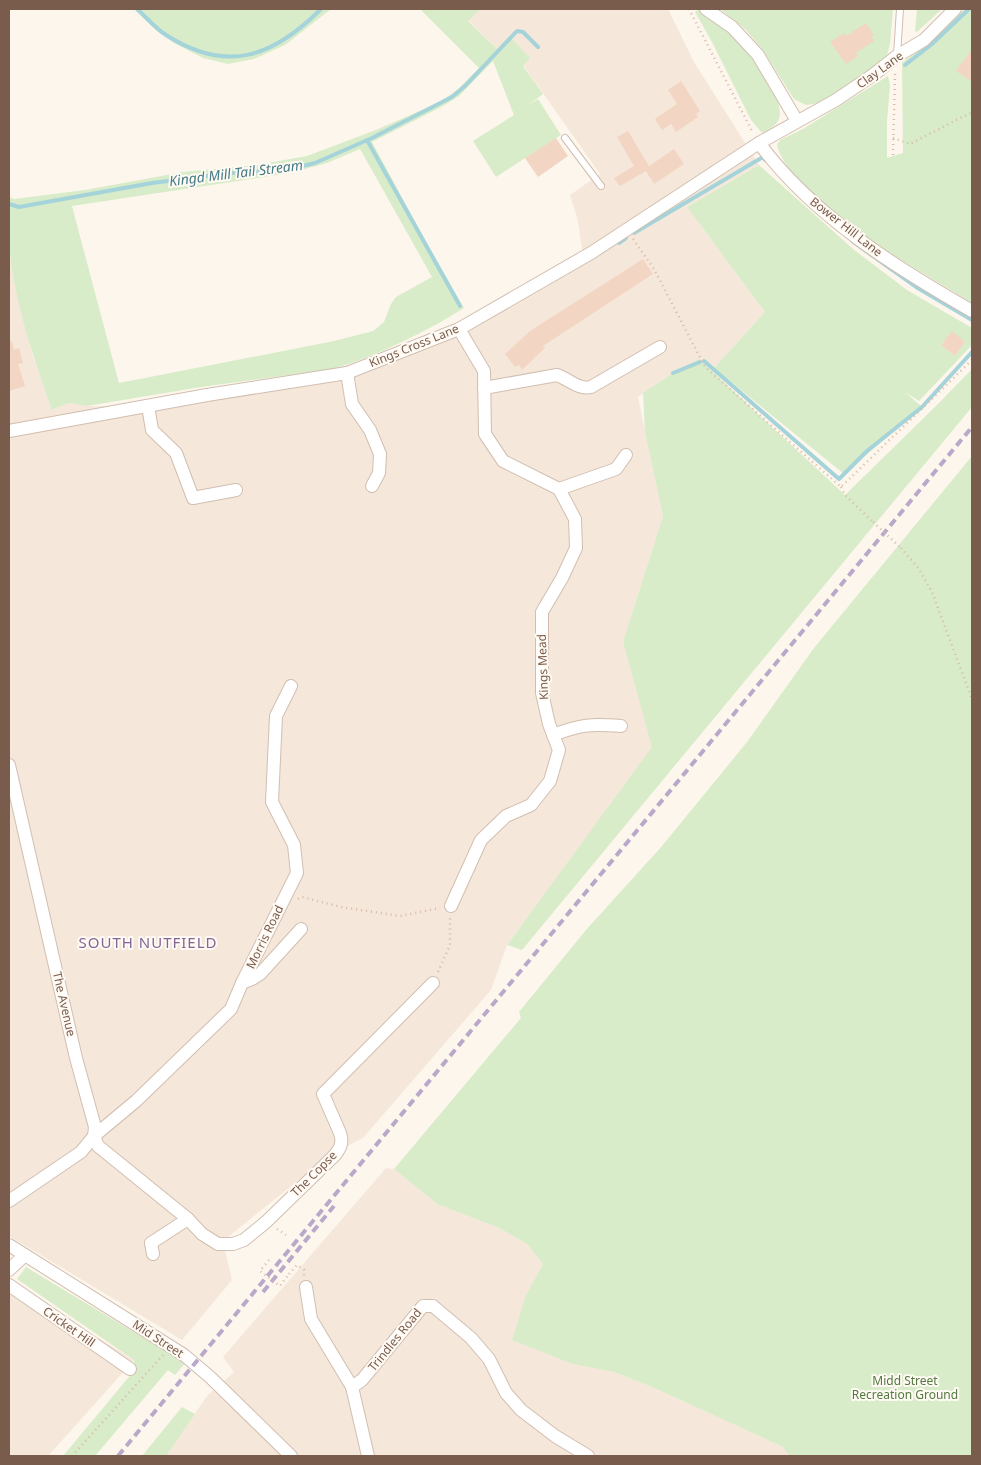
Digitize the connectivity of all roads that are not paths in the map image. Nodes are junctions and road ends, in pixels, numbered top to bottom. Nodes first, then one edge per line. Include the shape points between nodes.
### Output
1 (706, 9) edge
2 (900, 9) edge
3 (955, 9) edge
4 (897, 56) junction
5 (797, 121) junction
6 (565, 138) dead end
7 (759, 143) junction
8 (601, 186) dead end
9 (972, 312) edge
10 (459, 329) junction
11 (660, 347) dead end
12 (347, 374) junction
13 (484, 388) junction
14 (148, 406) junction
15 (9, 431) edge
16 (626, 454) dead end
17 (372, 486) dead end
18 (559, 488) junction
19 (236, 490) dead end
20 (291, 686) dead end
21 (621, 726) dead end
22 (553, 736) junction
23 (9, 765) edge
24 (451, 906) road end
25 (301, 929) dead end
26 (242, 982) junction
27 (433, 983) road end
28 (94, 1136) junction
29 (9, 1201) edge
30 (188, 1219) junction
31 (9, 1245) edge
32 (153, 1254) dead end
33 (25, 1256) junction
34 (9, 1270) edge
35 (9, 1285) edge
36 (306, 1287) road end
37 (130, 1369) dead end
38 (352, 1387) junction
39 (291, 1456) edge
40 (368, 1456) edge
41 (588, 1456) edge

1 - 5 street via 732,28 758,55
2 - 4 lane
3 - 4 street, Clay Lane via 924,40
4 - 5 street, Clay Lane via 836,100
5 - 7 street, Kings Cross Lane
6 - 8 lane
7 - 9 street, Bower Hill Lane via 803,193 871,249
7 - 10 street, Kings Cross Lane via 626,231
10 - 12 street, Kings Cross Lane
10 - 13 street via 484,371
11 - 13 street via 591,388 580,387 557,375
12 - 14 street, Kings Cross Lane
12 - 17 street via 352,404 370,430 380,454 379,473
13 - 18 street via 484,434 503,461
14 - 15 street, Kings Cross Lane
14 - 19 street via 152,430 176,453 193,498
16 - 18 street via 616,469
18 - 22 street, Kings Mead via 575,519 576,548 542,612 542,693
20 - 26 street, Morris Road via 276,716 272,802 294,846 297,873
21 - 22 street via 592,724
22 - 24 street, Kings Mead via 559,750 550,781 531,805 506,816 480,840
23 - 28 street, The Avenue via 76,1058 95,1127
25 - 26 street via 260,974
26 - 28 street, Morris Road via 232,1009 136,1101
27 - 30 street, The Copse via 322,1094 340,1133 340,1148 266,1222 244,1240 218,1244 202,1234
28 - 29 street via 81,1152
28 - 30 street via 98,1146
30 - 32 street via 152,1244
31 - 33 street, Mid Street
33 - 34 street
33 - 39 street, Mid Street via 184,1355
35 - 37 street, Cricket Hill
36 - 38 street via 311,1318
38 - 40 street
38 - 41 street, Trindles Road via 362,1380 422,1306 433,1306 471,1338 489,1359 506,1393 521,1410

